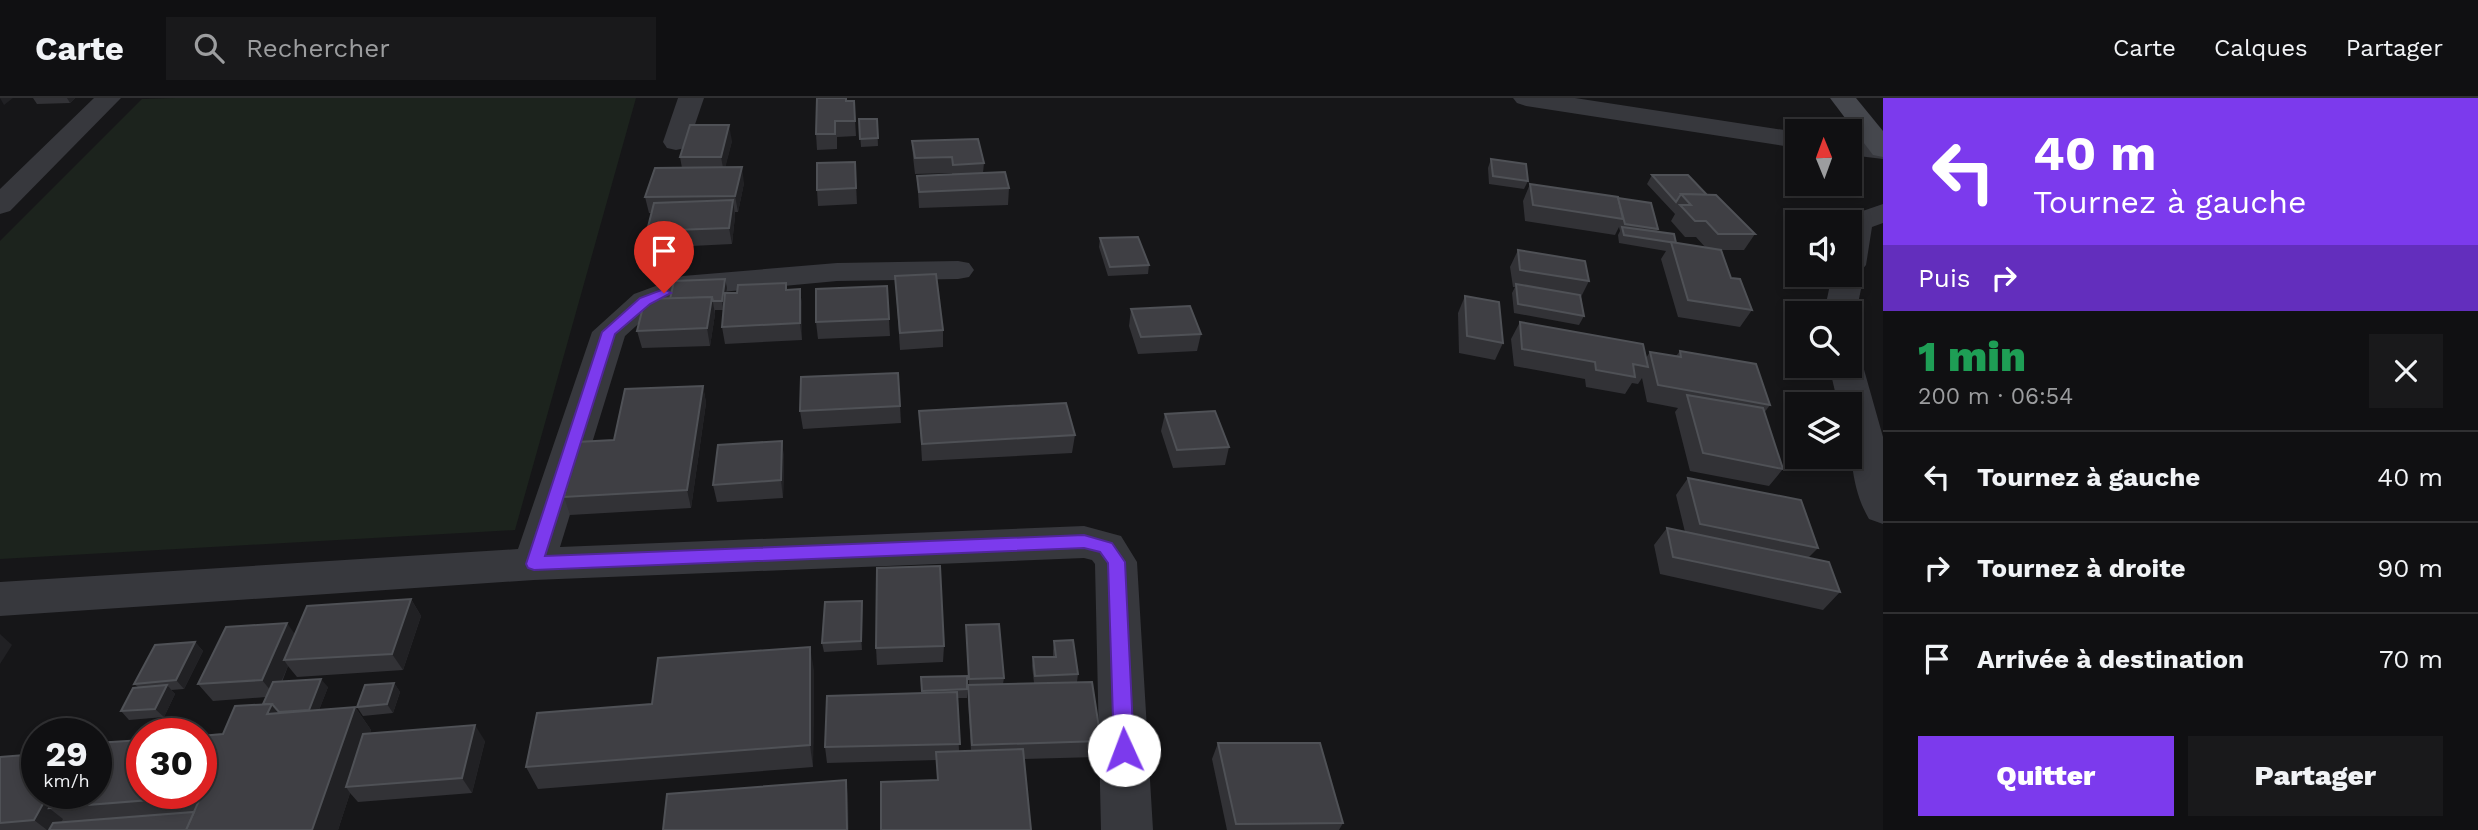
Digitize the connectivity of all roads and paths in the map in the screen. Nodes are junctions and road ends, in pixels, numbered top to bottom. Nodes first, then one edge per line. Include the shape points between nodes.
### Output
1 (108, 98) edge
2 (691, 98) edge
3 (1843, 98) edge
4 (1532, 99) edge
5 (1785, 138) edge
6 (676, 142) dead end
7 (1862, 148) edge
8 (1883, 150) edge
9 (0, 205) edge
10 (1883, 213) edge
11 (1862, 221) edge
12 (958, 270) dead end
13 (1849, 378) edge
14 (1883, 509) edge
15 (534, 564) junction
16 (0, 599) edge
17 (1127, 830) edge

1 - 9 street
2 - 6 street
3 - 8 street
4 - 5 street
7 - 8 street
10 - 11 street
12 - 15 street via 837,272 683,286 645,301 608,332
13 - 14 street
15 - 16 street
15 - 17 street via 1084,542 1106,547 1116,562

